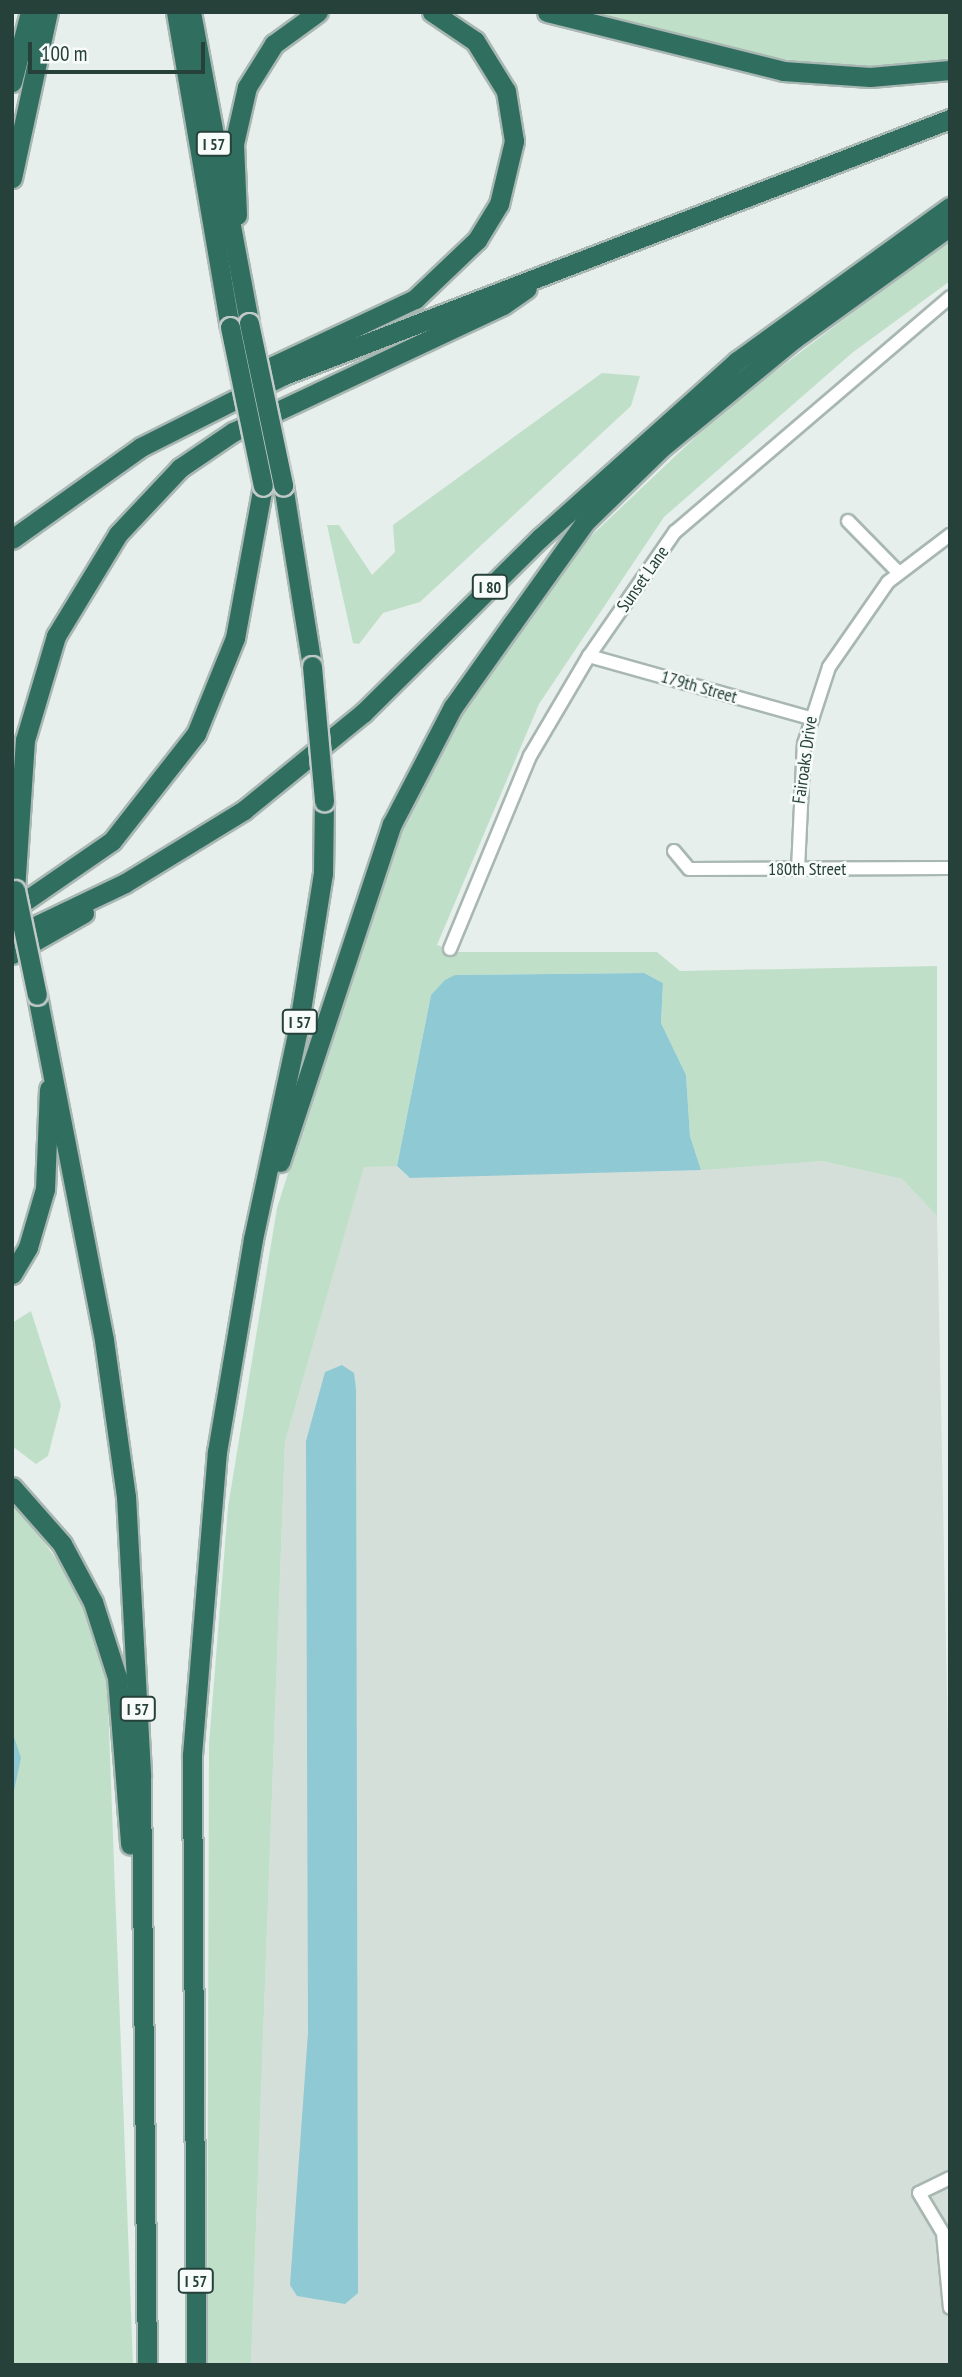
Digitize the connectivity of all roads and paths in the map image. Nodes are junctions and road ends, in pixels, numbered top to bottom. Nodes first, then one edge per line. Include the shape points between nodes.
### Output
1 (30, 12) edge
2 (47, 12) edge
3 (176, 12) edge
4 (191, 12) edge
5 (318, 12) edge
6 (432, 12) edge
7 (547, 12) edge
8 (950, 69) edge
9 (12, 82) edge
10 (950, 119) edge
11 (12, 178) edge
12 (950, 207) edge
13 (950, 226) edge
14 (548, 273) junction
15 (240, 275) junction
16 (950, 297) edge
17 (239, 325) junction
18 (141, 447) junction
19 (848, 521) dead end
20 (950, 535) edge
21 (12, 538) edge
22 (898, 572) junction
23 (589, 656) junction
24 (809, 718) junction
25 (674, 851) dead end
26 (950, 868) edge
27 (798, 869) junction
28 (14, 883) edge
29 (125, 883) junction
30 (12, 910) edge
31 (12, 937) edge
32 (450, 949) dead end
33 (12, 954) edge
34 (50, 1060) junction
35 (253, 1239) junction
36 (12, 1274) edge
37 (12, 1487) edge
38 (142, 1992) junction
39 (950, 2178) edge
40 (950, 2308) edge
41 (147, 2365) edge
42 (196, 2365) edge

1 - 9 highway
2 - 11 highway
3 - 17 highway
4 - 15 highway, I 57
5 - 15 highway via 274,44 238,114
6 - 18 highway via 488,55 514,124 510,172 477,240 415,299 184,408
7 - 8 highway via 783,71 870,78
10 - 14 highway
12 - 29 highway, I 80 via 737,361 540,538 353,721 244,810
13 - 35 highway via 794,339 614,493 585,522 453,707 392,824
14 - 18 highway via 284,374
14 - 28 highway via 503,305 233,432 151,496 93,568 56,636 25,740
15 - 17 highway, I 57
16 - 23 street, Sunset Lane via 703,503
17 - 30 highway, bridge via 263,486 235,638 196,734 112,841
17 - 35 highway, I 57, bridge via 283,485 312,666 324,801 323,873 298,1029
18 - 21 highway
19 - 22 street
20 - 22 street, Fairoaks Drive
22 - 24 street, Fairoaks Drive via 851,629
23 - 24 street, 179th Street
23 - 32 street, Sunset Lane via 530,756
24 - 27 street, Fairoaks Drive via 798,788
25 - 27 street, 180th Street via 689,869
26 - 27 street, 180th Street
28 - 34 highway, I 57, bridge
29 - 31 highway, I 80
29 - 33 highway via 62,930
34 - 36 highway via 45,1189 28,1247
34 - 38 highway, I 57 via 104,1340 126,1496 141,1777
35 - 42 highway, I 57 via 217,1452 192,1755
37 - 38 highway via 62,1544 93,1602 117,1677
38 - 41 highway, I 57
39 - 40 street via 919,2193 943,2233

